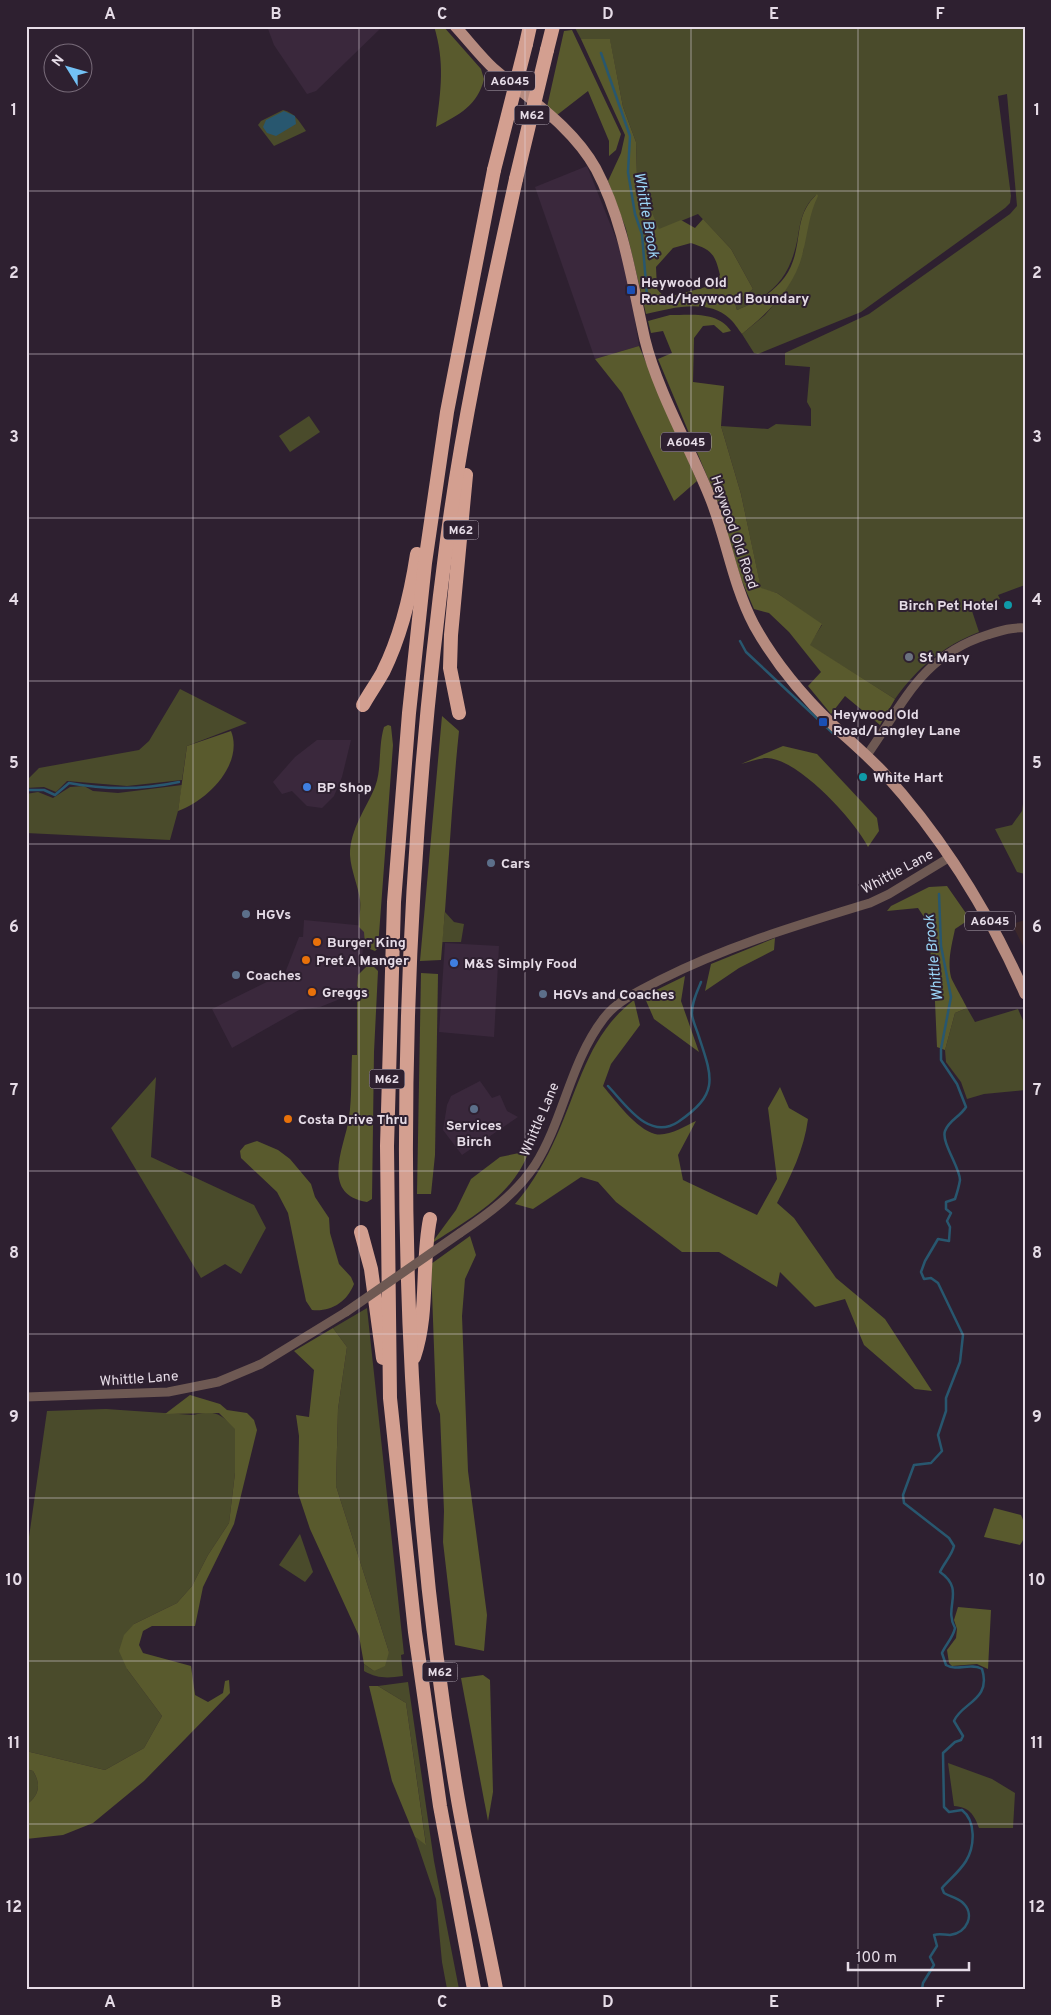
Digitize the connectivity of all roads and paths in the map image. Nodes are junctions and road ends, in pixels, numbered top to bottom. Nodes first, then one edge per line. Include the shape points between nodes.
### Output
1 (455, 26) edge
2 (530, 26) edge
3 (553, 26) edge
4 (479, 347) junction
5 (446, 412) junction
6 (1025, 628) edge
7 (363, 704) dead end
8 (459, 713) dead end
9 (868, 755) junction
10 (950, 857) junction
11 (1025, 994) edge
12 (430, 1219) dead end
13 (361, 1232) dead end
14 (411, 1366) junction
15 (26, 1397) edge
16 (390, 1398) junction
17 (474, 1989) edge
18 (496, 1989) edge

1 - 9 main road, Heywood Old Road / A6045 via 494,69 562,126 596,170 619,226 658,378 712,502 745,607 774,656 802,692
2 - 5 highway, M62, bridge via 494,170
3 - 4 highway, M62, bridge
4 - 8 highway, M62 via 451,634 450,668
4 - 14 highway, M62 via 448,537 427,718 411,905 405,1150
5 - 7 highway, M62 via 431,468 411,588 383,671
5 - 16 highway, M62 via 409,713 394,902 387,1146
6 - 9 street via 1006,629 978,638 938,659 917,681
9 - 10 main road, Heywood Old Road / A6045 via 914,808
10 - 11 main road, Heywood Old Road / A6045 via 994,929
10 - 15 street, Whittle Lane, bridge via 889,894 722,951 637,992 614,1007 581,1054 535,1165 510,1195 485,1216 346,1312 260,1364 218,1382 168,1392
12 - 14 highway, M62 via 421,1337
13 - 16 highway, M62 via 371,1269
14 - 18 highway, M62 via 419,1486 435,1632 458,1799
16 - 17 highway, M62 via 416,1632 439,1796

